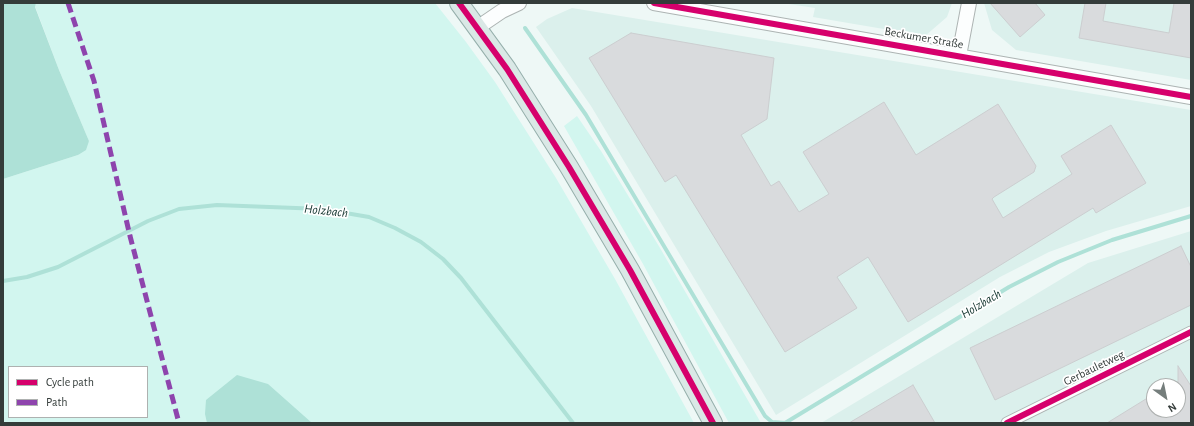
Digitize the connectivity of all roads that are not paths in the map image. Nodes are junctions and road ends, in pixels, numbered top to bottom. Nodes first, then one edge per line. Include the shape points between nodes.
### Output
1 (459, 3) edge
2 (519, 3) edge
3 (654, 3) edge
4 (969, 3) edge
5 (477, 28) junction
6 (959, 56) junction
7 (1191, 97) edge
8 (1191, 332) edge
9 (713, 423) edge
10 (1007, 423) edge

1 - 5 main road
2 - 5 street
3 - 6 street, Beckumer Straße
4 - 6 street
5 - 9 main road via 507,69 569,167 630,270
6 - 7 street, Beckumer Straße
8 - 10 street, Gerbauletweg

